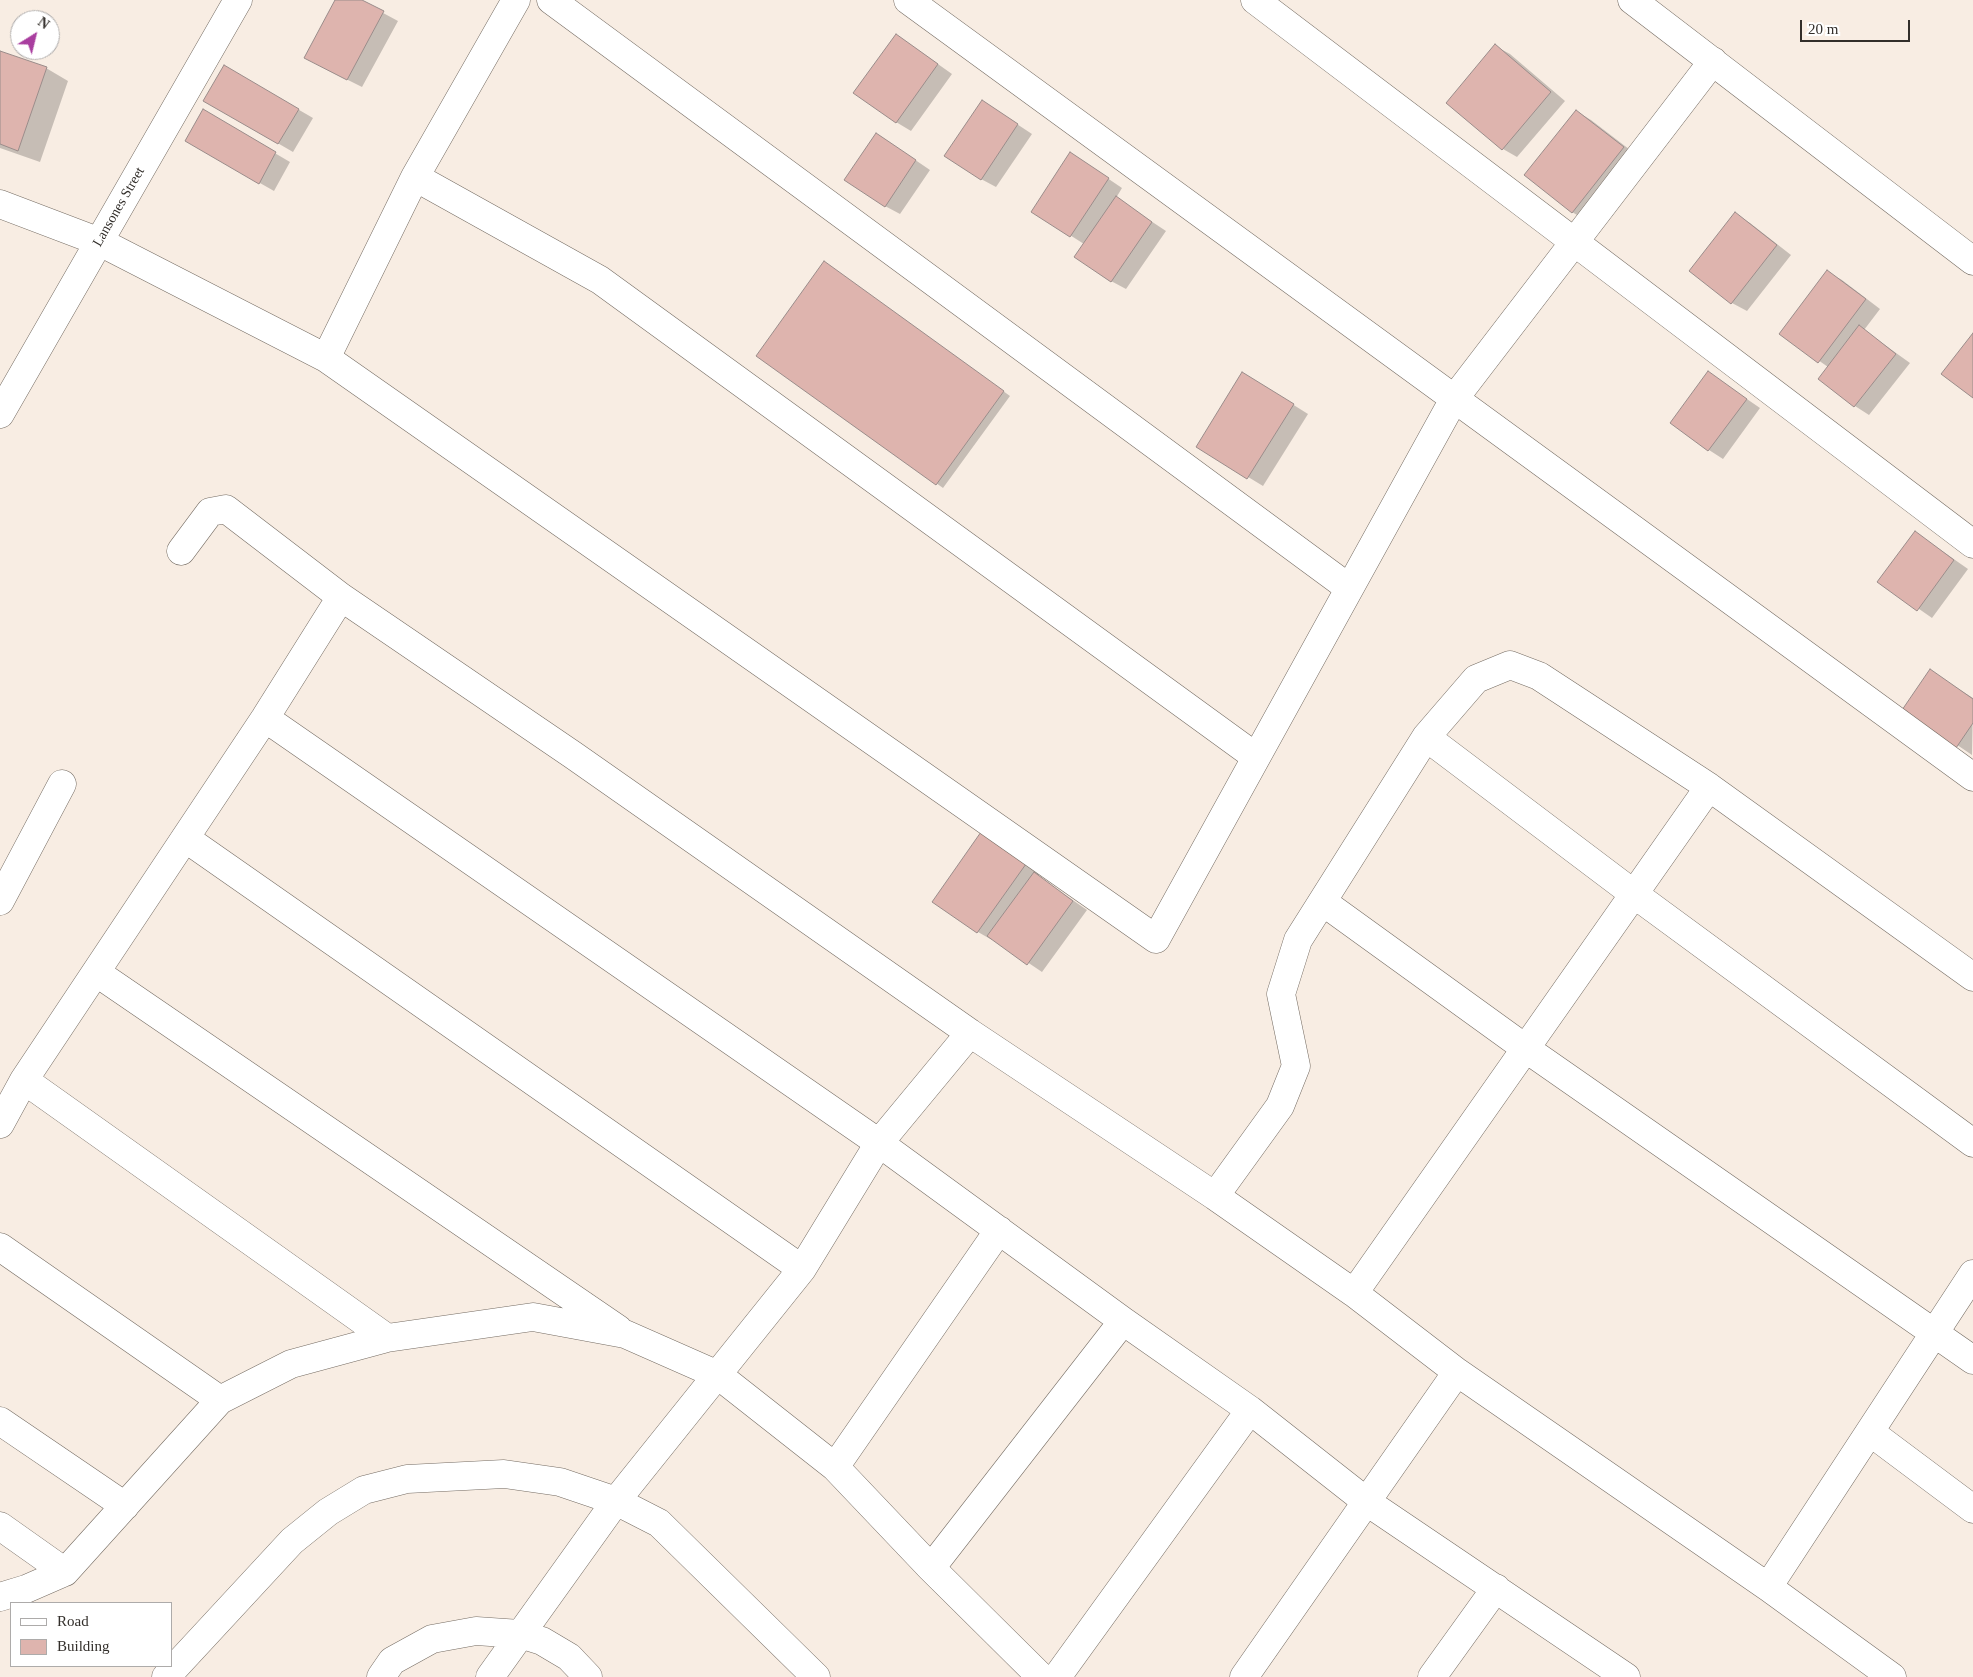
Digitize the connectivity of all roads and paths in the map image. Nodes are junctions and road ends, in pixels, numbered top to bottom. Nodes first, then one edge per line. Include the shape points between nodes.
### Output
1 (238, 0) edge
2 (516, 0) edge
3 (551, 0) edge
4 (908, 0) edge
5 (1255, 0) edge
6 (1632, 0) edge
7 (1713, 61) junction
8 (415, 177) junction
9 (0, 204) edge
10 (100, 242) junction
11 (1574, 242) junction
12 (1973, 261) edge
13 (326, 358) junction
14 (1454, 399) junction
15 (0, 414) edge
16 (1973, 544) edge
17 (181, 551) dead end
18 (1349, 588) junction
19 (341, 597) junction
20 (265, 718) junction
21 (1426, 737) junction
22 (1256, 757) junction
23 (1973, 777) edge
24 (62, 784) dead end
25 (1709, 787) junction
26 (185, 838) junction
27 (1634, 894) junction
28 (0, 901) edge
29 (1323, 902) junction
30 (97, 973) junction
31 (1973, 976) edge
32 (970, 1033) junction
33 (1525, 1048) junction
34 (24, 1080) junction
35 (0, 1124) edge
36 (879, 1143) junction
37 (1973, 1143) edge
38 (1214, 1196) junction
39 (999, 1230) junction
40 (0, 1247) edge
41 (802, 1269) junction
42 (1973, 1274) edge
43 (1354, 1293) junction
44 (1123, 1321) junction
45 (1935, 1332) junction
46 (625, 1334) junction
47 (387, 1338) junction
48 (1973, 1360) edge
49 (1457, 1372) junction
50 (718, 1375) junction
51 (220, 1400) junction
52 (1250, 1410) junction
53 (0, 1421) edge
54 (1870, 1432) junction
55 (835, 1467) junction
56 (616, 1501) junction
57 (1367, 1502) junction
58 (125, 1506) junction
59 (1973, 1509) edge
60 (0, 1526) edge
61 (931, 1568) junction
62 (66, 1572) junction
63 (1768, 1587) junction
64 (1496, 1588) junction
65 (0, 1597) edge
66 (520, 1634) junction
67 (1613, 1673) edge
68 (166, 1677) edge
69 (381, 1677) edge
70 (490, 1677) edge
71 (588, 1677) edge
72 (816, 1677) edge
73 (1041, 1677) edge
74 (1057, 1677) edge
75 (1244, 1677) edge
76 (1432, 1677) edge
77 (1892, 1677) edge

1 - 10 street, Lansones Street
2 - 8 street
3 - 18 street
4 - 14 street
5 - 11 street
6 - 7 street
7 - 11 street
7 - 12 street
8 - 13 street
8 - 22 street via 600,280
9 - 10 street
10 - 13 street
10 - 15 street, Lansones Street
11 - 14 street
11 - 16 street
13 - 22 street via 1156,939
14 - 18 street
14 - 23 street
17 - 19 street via 210,512 226,509
18 - 22 street
19 - 20 street
19 - 32 street via 581,760
20 - 26 street
20 - 36 street
21 - 25 street via 1476,679 1510,665 1540,676
21 - 27 street
21 - 29 street
24 - 28 street
25 - 27 street
25 - 31 street
26 - 30 street
26 - 41 street
27 - 33 street
27 - 37 street
29 - 33 street
29 - 38 street via 1298,940 1281,994 1296,1066 1280,1106
30 - 34 street
30 - 46 street
32 - 36 street
32 - 38 street
33 - 43 street
33 - 45 street
34 - 35 street
34 - 47 street
36 - 39 street
36 - 41 street
38 - 43 street
39 - 44 street
39 - 55 street
40 - 51 street
41 - 50 street
42 - 45 street
43 - 49 street
44 - 52 street
44 - 61 street
45 - 48 street
45 - 54 street
46 - 47 street via 533,1318
46 - 50 street
47 - 51 street via 291,1364
49 - 57 street
49 - 63 street
50 - 55 street
50 - 56 street
51 - 58 street
52 - 57 street
52 - 74 street
53 - 58 street
54 - 59 street
54 - 63 street
55 - 61 street
56 - 66 street
56 - 68 street via 560,1482 504,1474 407,1479 364,1490 292,1540
56 - 72 street via 659,1523
57 - 64 street
57 - 75 street
58 - 62 street
60 - 62 street
61 - 73 street
62 - 65 street
63 - 77 street
64 - 67 street
64 - 76 street
66 - 69 street via 476,1631 432,1639 392,1661
66 - 70 street
66 - 71 street via 542,1641 569,1656

